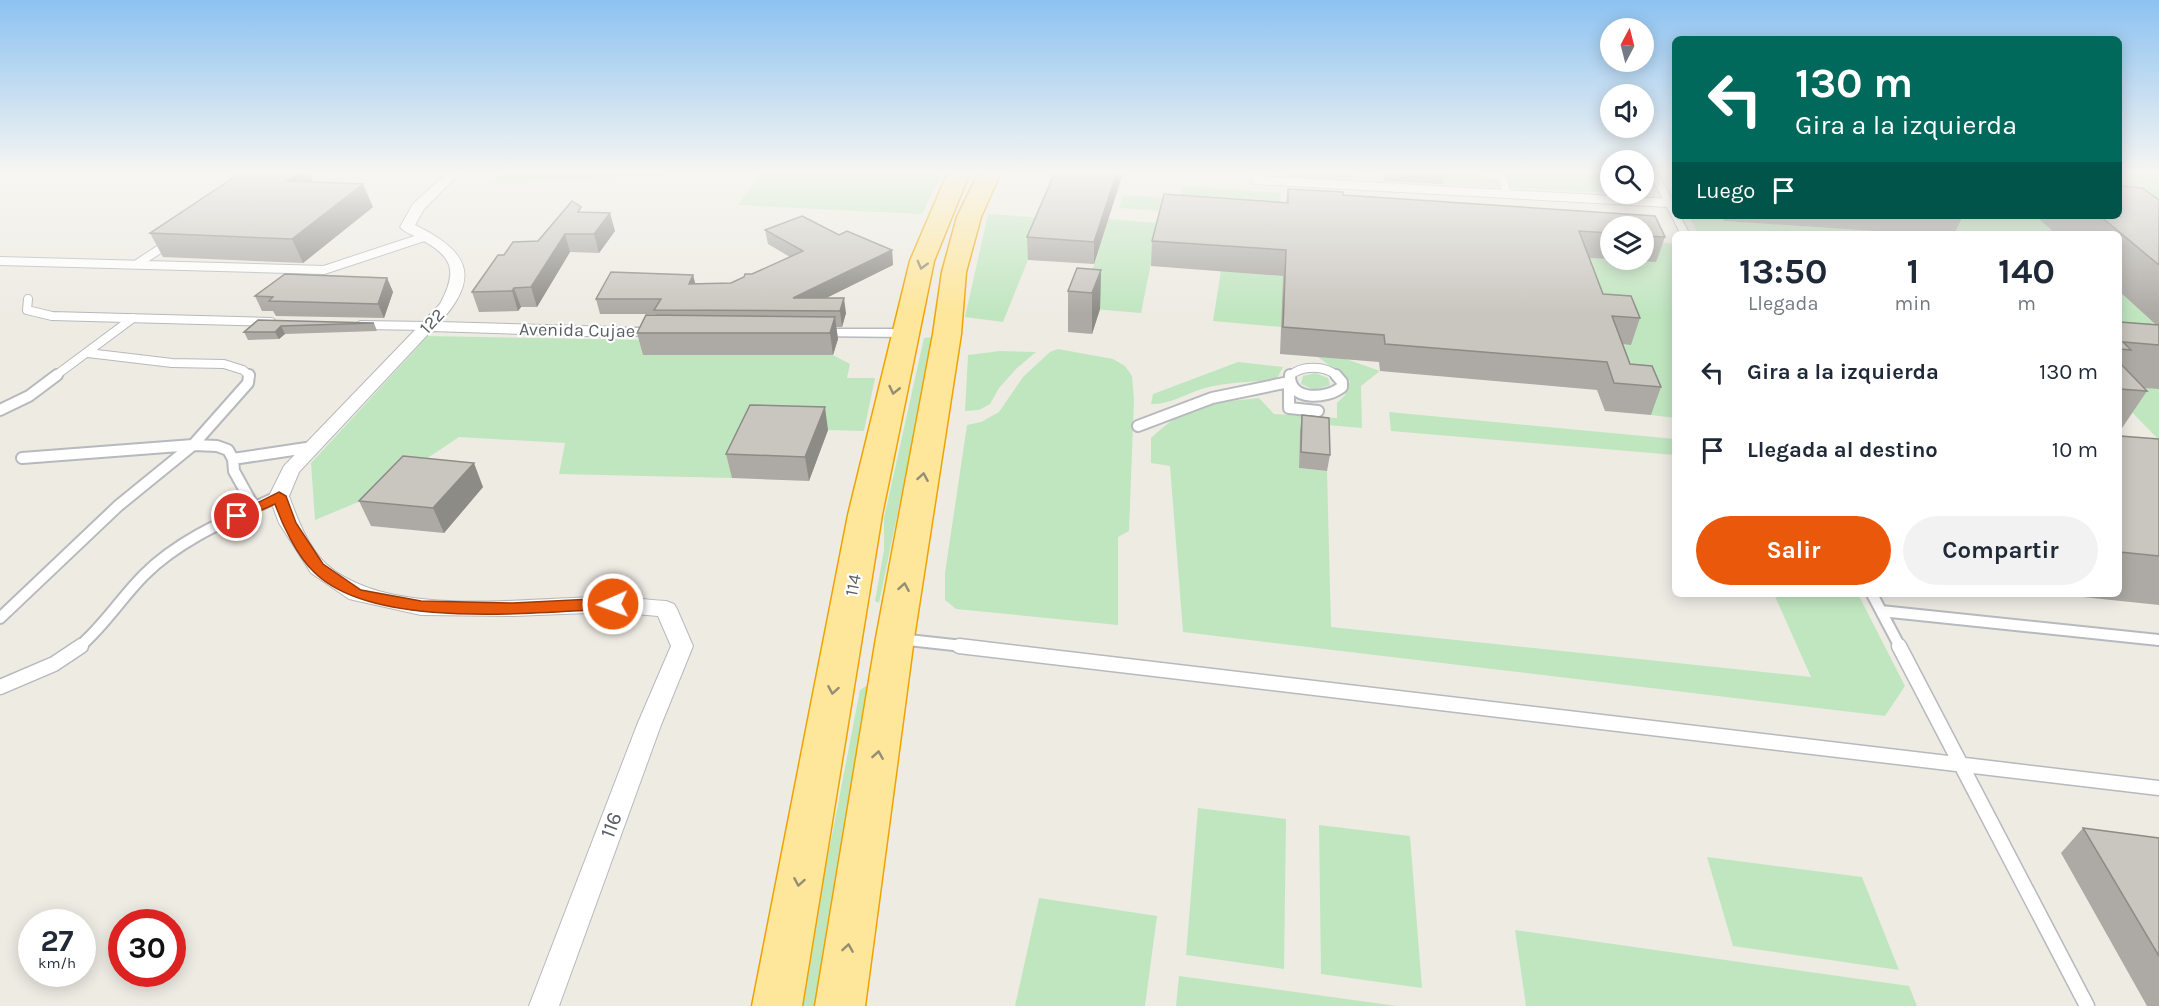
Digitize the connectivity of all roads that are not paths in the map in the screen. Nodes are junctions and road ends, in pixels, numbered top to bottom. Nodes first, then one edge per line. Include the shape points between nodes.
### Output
1 (411, 219) edge
2 (939, 219) edge
3 (968, 219) edge
4 (427, 236) junction
5 (175, 239) edge
6 (0, 261) edge
7 (136, 265) junction
8 (28, 300) dead end
9 (132, 318) junction
10 (281, 322) edge
11 (348, 324) edge
12 (427, 326) junction
13 (616, 332) joint
14 (674, 332) edge
15 (802, 333) edge
16 (907, 333) junction
17 (88, 353) junction
18 (1289, 382) junction
19 (0, 410) edge
20 (1318, 411) dead end
21 (1138, 426) dead end
22 (193, 445) junction
23 (313, 447) junction
24 (22, 458) dead end
25 (233, 459) junction
26 (279, 496) junction
27 (255, 507) junction
28 (1874, 597) edge
29 (1881, 611) junction
30 (0, 618) edge
31 (844, 633) junction
32 (895, 638) junction
33 (2159, 640) edge
34 (0, 687) edge
35 (1961, 764) junction
36 (2159, 788) edge
37 (544, 1006) edge
38 (777, 1006) edge
39 (840, 1006) edge
40 (2087, 1006) edge

1 - 4 street, 122 via 407,227
2 -> 16 highway, 114 via 922,261
32 -> 3 highway via 954,272
4 - 7 lane via 324,270
4 - 12 street, 122 via 452,253 459,278 455,293
5 - 7 lane
6 - 7 lane
8 - 9 lane via 27,310 32,313
9 - 10 lane
9 - 17 lane
11 - 12 lane
12 - 13 street, Avenida Cujae
12 - 23 street, 122
13 - 14 street, Avenida Cujae
15 - 16 street
16 -> 31 highway, 114 via 864,522
17 - 19 lane via 29,396
17 - 22 lane via 228,366 246,372 250,376 248,383
18 - 18 lane via 1298,391 1315,396 1332,394 1342,387 1334,373 1318,368 1293,371
18 - 20 lane via 1289,408
18 - 21 lane via 1206,397
22 - 24 lane
22 - 25 lane via 218,446 228,450
22 - 30 lane via 118,507
23 - 25 lane
23 - 26 street, 122 via 291,470
25 - 27 lane via 234,471
26 - 27 lane
26 - 37 street, 116 via 289,523 318,568 357,594 421,607 613,604 666,609 682,646
27 - 34 lane via 155,565 70,655
28 - 29 lane
29 - 33 lane
29 - 35 lane
31 - 32 highway
31 -> 38 highway, 114
32 - 35 lane
39 -> 32 highway
35 - 36 lane
35 - 40 lane

